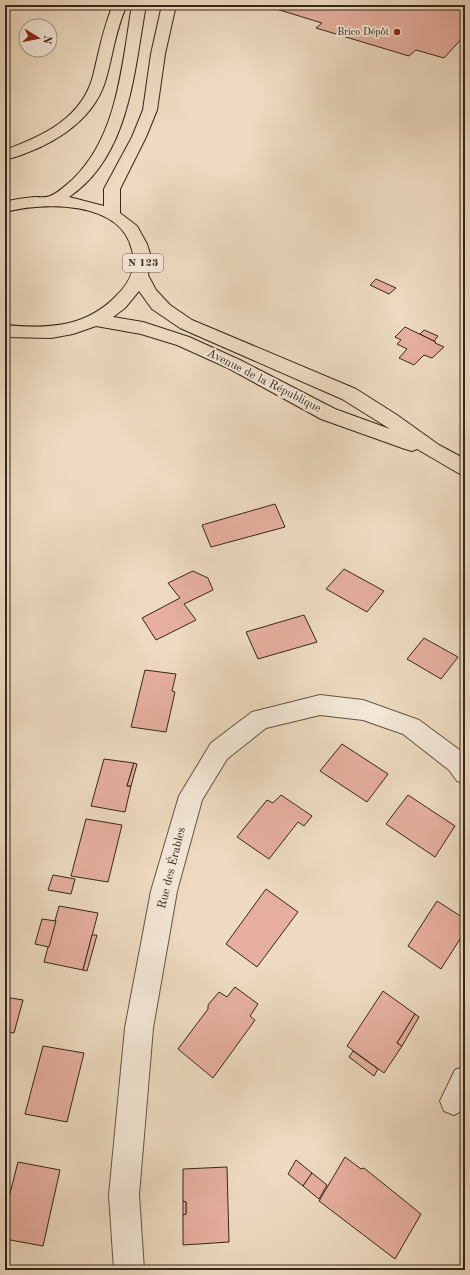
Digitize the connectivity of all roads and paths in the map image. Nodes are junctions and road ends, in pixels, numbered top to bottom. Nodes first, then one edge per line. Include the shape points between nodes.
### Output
1 (120, 5) edge
2 (139, 5) edge
3 (169, 5) edge
4 (5, 156) edge
5 (53, 200) junction
6 (6, 206) edge
7 (112, 215) junction
8 (140, 276) junction
9 (94, 320) junction
10 (5, 331) edge
11 (31, 333) junction
12 (5, 346) edge
13 (432, 450) junction
14 (465, 468) edge
15 (465, 773) edge
16 (129, 1270) edge

1 - 4 main road via 96,88 80,113 52,135
2 - 5 main road, N 123 via 124,97 112,130 88,174
3 - 7 main road via 158,54 150,110 112,189
5 - 6 main road, N 123
5 - 7 main road, N 123 via 85,204
7 - 8 main road, N 123 via 130,229 141,246 143,266
8 - 9 main road, N 123 via 136,286 120,305
8 - 13 main road, Avenue de la République via 148,294 162,309 186,324 349,394
9 - 11 main road, N 123 via 63,331
9 - 13 main road, Avenue de la République via 143,328 183,341 234,364 328,414
10 - 11 main road, N 123
11 - 12 main road, N 123
13 - 14 main road, Avenue de la République
15 - 16 street, Rue des Érables via 457,762 411,727 363,710 320,706 260,719 219,750 191,796 164,891 141,1020 124,1195

